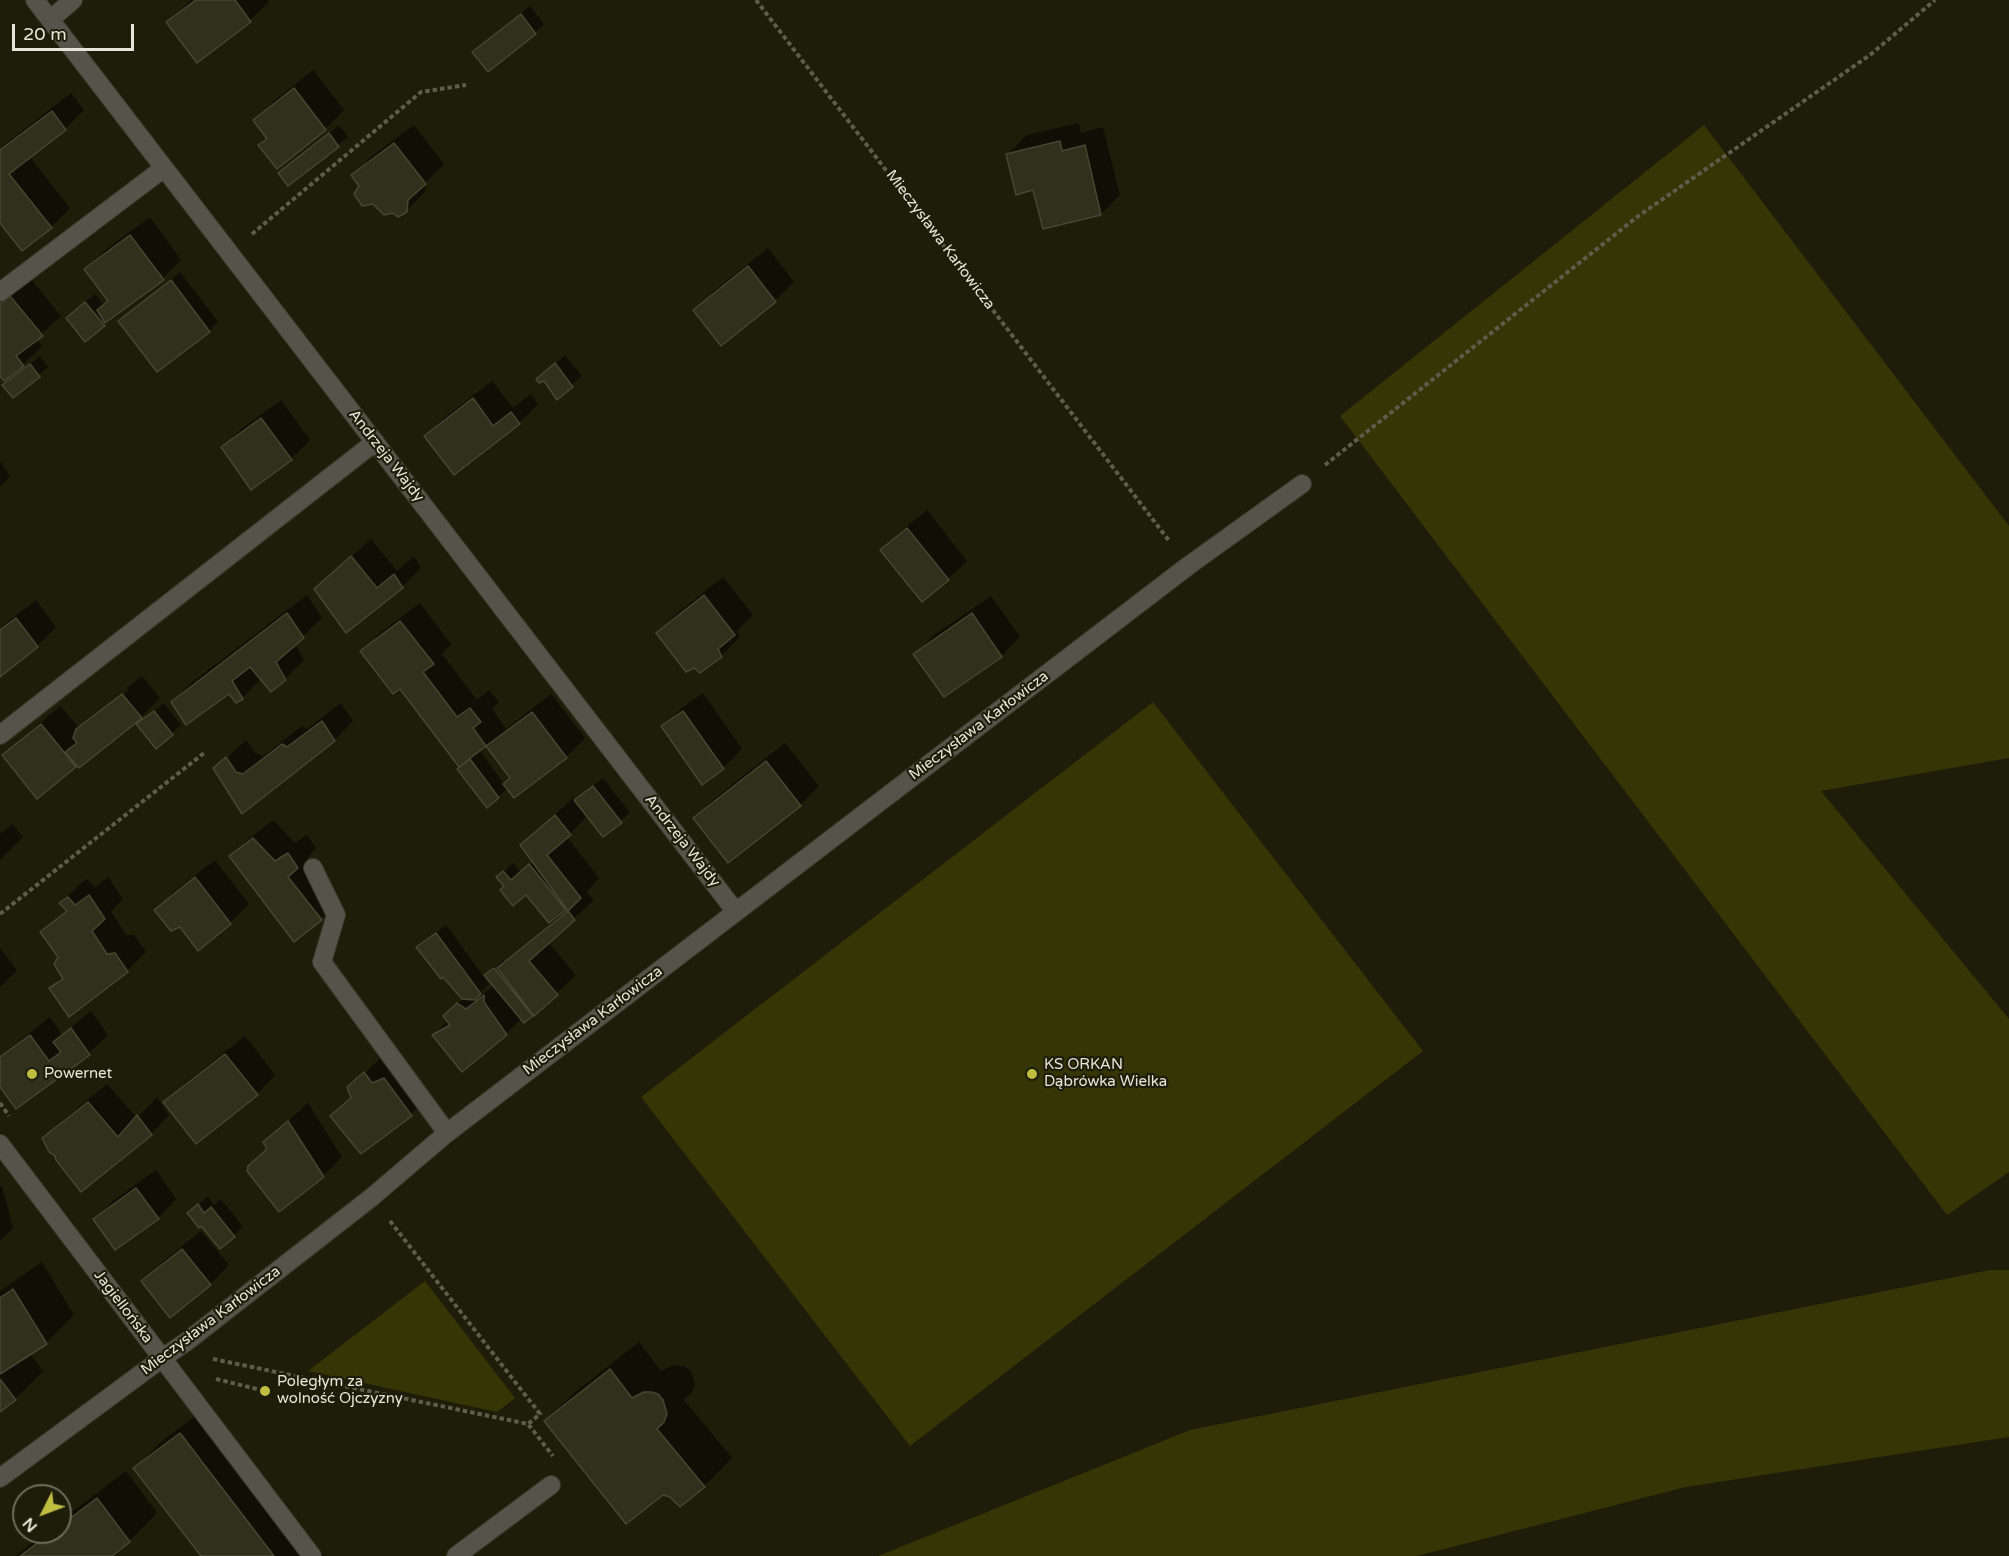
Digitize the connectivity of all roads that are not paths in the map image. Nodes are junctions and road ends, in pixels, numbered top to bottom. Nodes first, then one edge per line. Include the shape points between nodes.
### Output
1 (35, 0) edge
2 (73, 0) edge
3 (51, 19) junction
4 (164, 168) junction
5 (0, 292) edge
6 (375, 442) junction
7 (1302, 484) road end
8 (0, 735) edge
9 (313, 868) dead end
10 (736, 912) junction
11 (447, 1132) junction
12 (0, 1144) edge
13 (161, 1359) junction
14 (3, 1471) edge
15 (551, 1485) road end
16 (312, 1556) edge
17 (456, 1556) edge

1 - 3 street, Andrzeja Wajdy
2 - 3 street
3 - 4 street, Andrzeja Wajdy
4 - 5 street
4 - 6 street, Andrzeja Wajdy
6 - 8 street
6 - 10 street, Andrzeja Wajdy
7 - 10 street, Mieczysława Karłowicza via 1188,566
9 - 11 street via 336,915 322,962
10 - 11 street, Mieczysława Karłowicza
11 - 13 street, Mieczysława Karłowicza via 372,1197
12 - 13 street, Jagiellońska
13 - 14 street, Mieczysława Karłowicza
13 - 16 street, Jagiellońska
15 - 17 street

